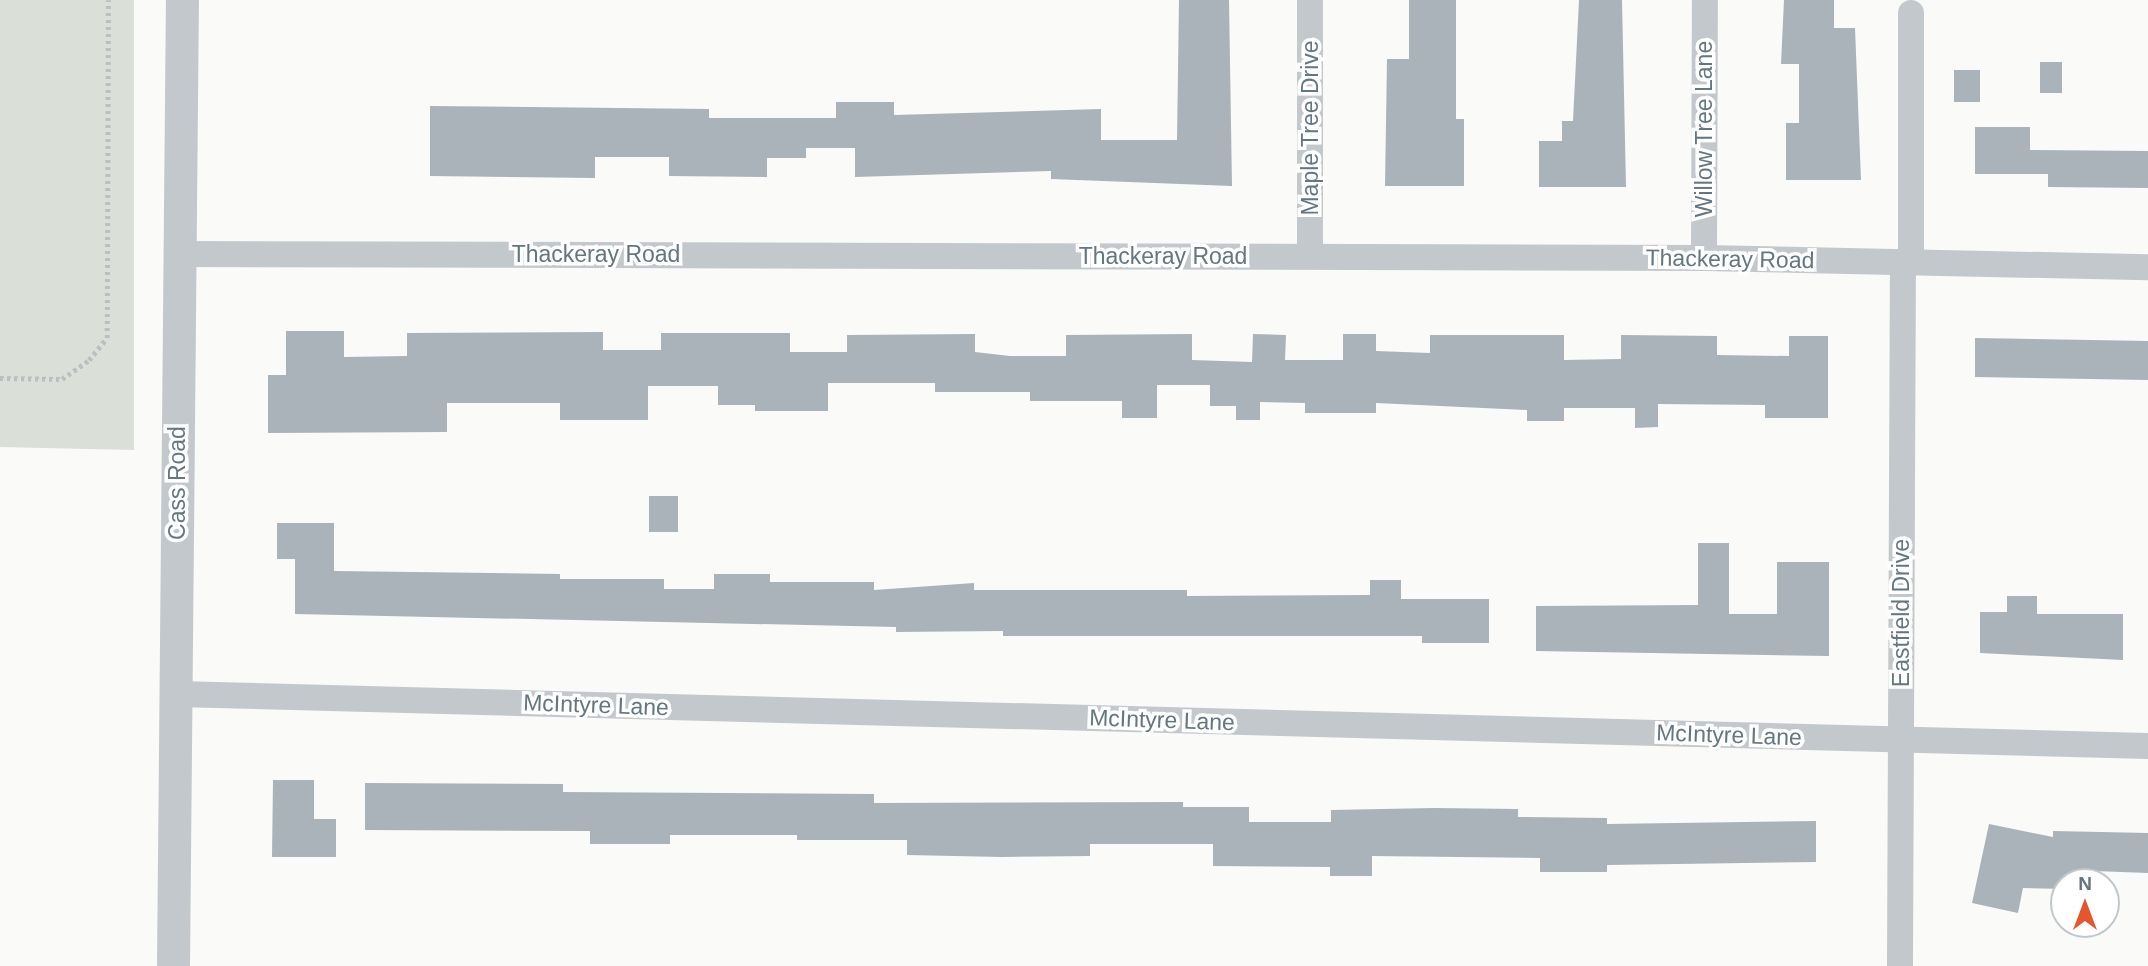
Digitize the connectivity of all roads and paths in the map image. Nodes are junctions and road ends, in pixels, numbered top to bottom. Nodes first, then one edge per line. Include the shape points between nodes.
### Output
1 (108, 0) edge
2 (182, 0) edge
3 (1310, 0) edge
4 (1705, 0) edge
5 (1911, 13) dead end
6 (177, 254) junction
7 (1310, 256) junction
8 (1704, 258) junction
9 (1907, 261) junction
10 (2148, 267) edge
11 (0, 378) edge
12 (177, 694) junction
13 (1901, 740) junction
14 (2148, 746) edge
15 (173, 966) edge
16 (1900, 966) edge

1 - 11 path via 107,338 89,360 62,379
2 - 6 street, Cass Road
3 - 7 street, Maple Tree Drive
4 - 8 street, Willow Tree Lane
5 - 9 street, Eastfield Drive
6 - 7 street, Thackeray Road
6 - 12 street, Cass Road
7 - 8 street, Thackeray Road
8 - 9 street, Thackeray Road
9 - 10 street, Thackeray Road
9 - 13 street, Eastfield Drive
12 - 13 street, McIntyre Lane
12 - 15 street, Cass Road
13 - 14 street, McIntyre Lane
13 - 16 street, Eastfield Drive

